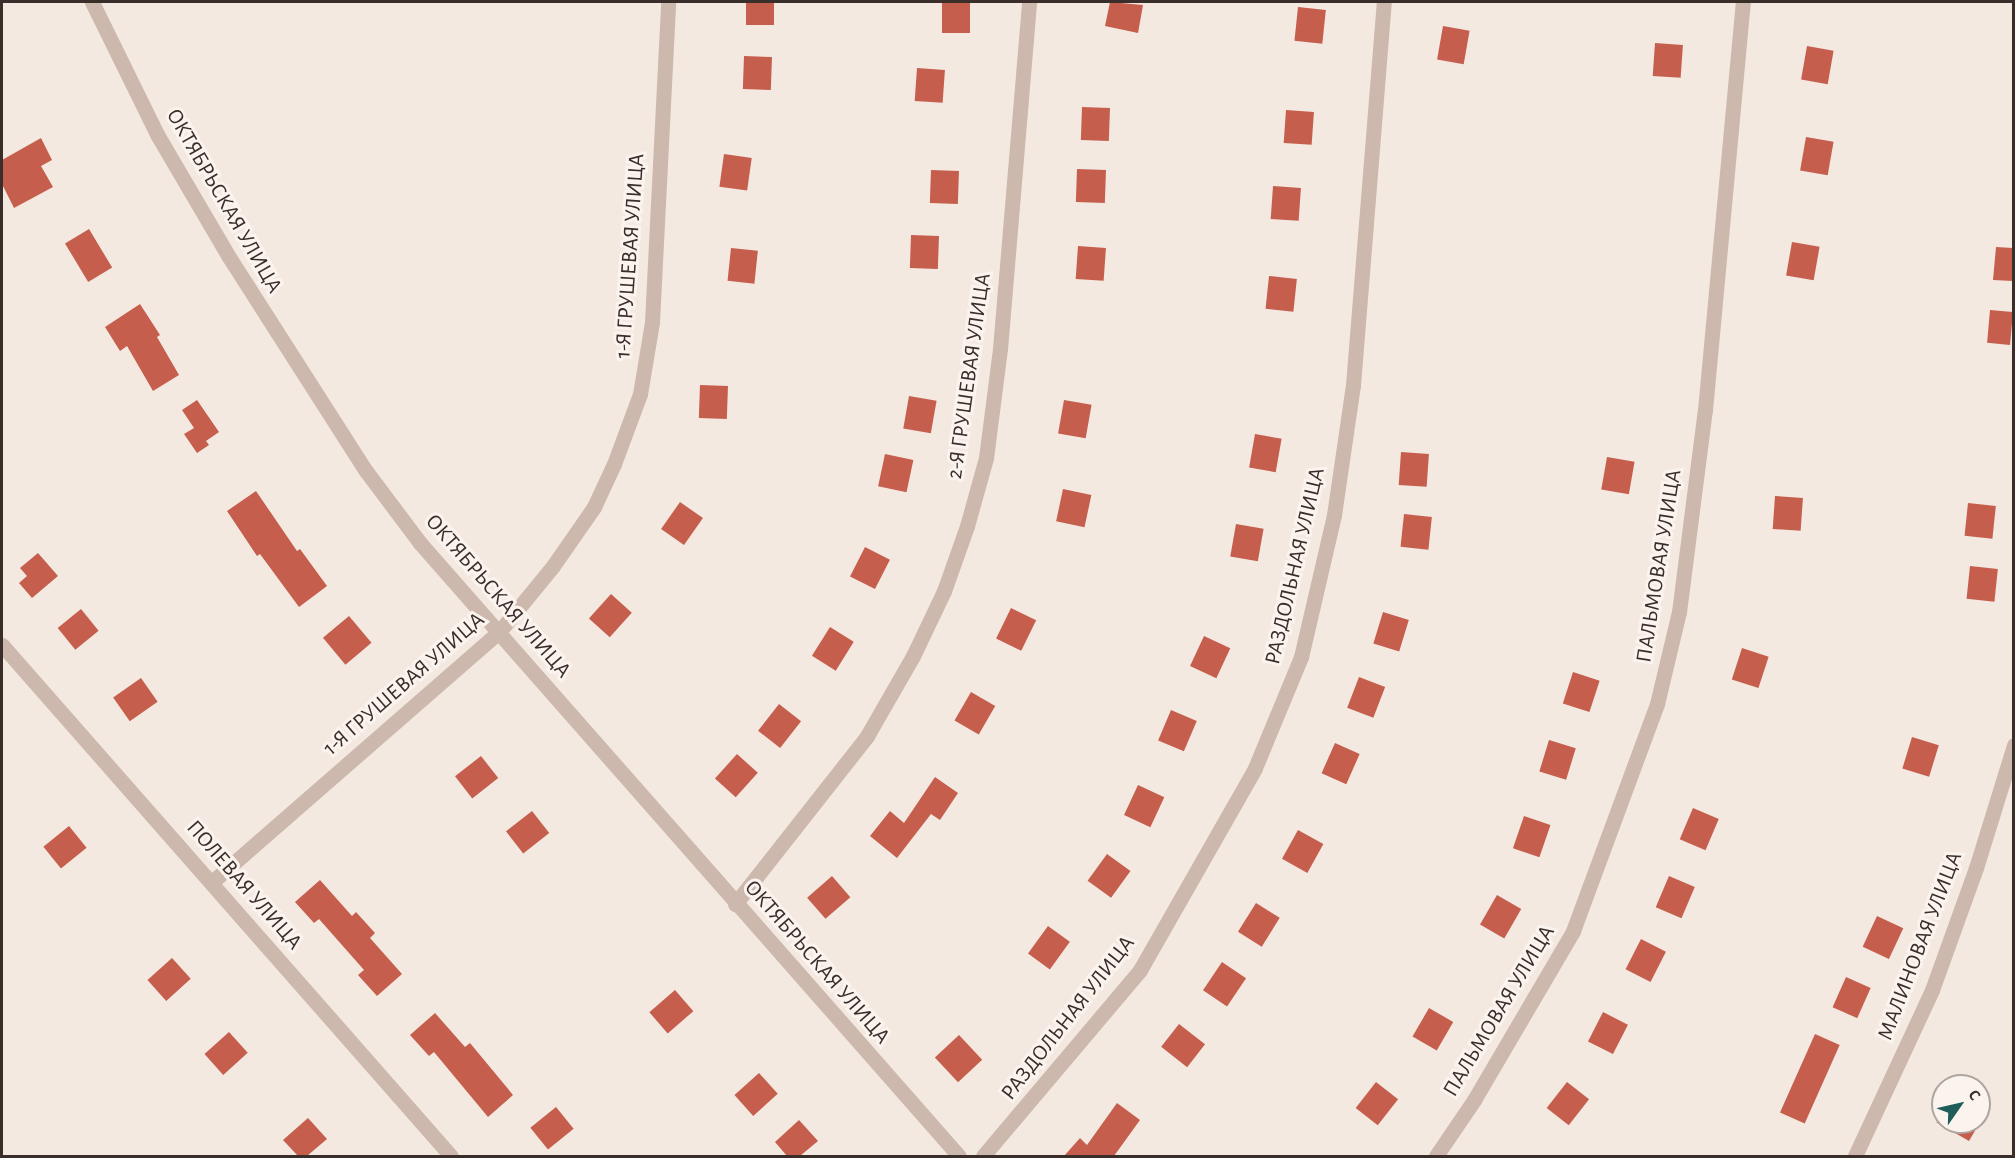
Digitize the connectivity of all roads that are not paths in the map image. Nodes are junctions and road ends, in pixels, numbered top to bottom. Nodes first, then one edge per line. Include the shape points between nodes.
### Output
1 (92, 2) edge
2 (668, 2) edge
3 (1029, 2) edge
4 (1384, 2) edge
5 (1743, 2) edge
6 (499, 632) junction
7 (2, 645) edge
8 (2013, 745) edge
9 (212, 882) junction
10 (735, 904) junction
11 (451, 1156) edge
12 (959, 1156) edge
13 (983, 1156) edge
14 (1436, 1156) edge
15 (1855, 1156) edge

1 - 6 street, ОКТЯБРЬСКАЯ УЛИЦА via 158,136 298,367 366,471 420,543
2 - 6 street, 1-Я ГРУШЕВАЯ УЛИЦА via 652,322 639,394 594,507 553,566
3 - 10 street, 2-Я ГРУШЕВАЯ УЛИЦА via 1000,349 986,458 968,526 918,647 867,736
4 - 13 street, РАЗДОЛЬНАЯ УЛИЦА via 1353,385 1334,515 1301,657 1256,768 1140,970
5 - 14 street, ПАЛЬМОВАЯ УЛИЦА via 1704,421 1679,612 1657,704 1573,931 1474,1100
6 - 9 street, 1-Я ГРУШЕВАЯ УЛИЦА
6 - 10 street, ОКТЯБРЬСКАЯ УЛИЦА
7 - 9 street, ПОЛЕВАЯ УЛИЦА
8 - 15 street, МАЛИНОВАЯ УЛИЦА via 1976,868 1932,990
9 - 11 street, ПОЛЕВАЯ УЛИЦА
10 - 12 street, ОКТЯБРЬСКАЯ УЛИЦА

